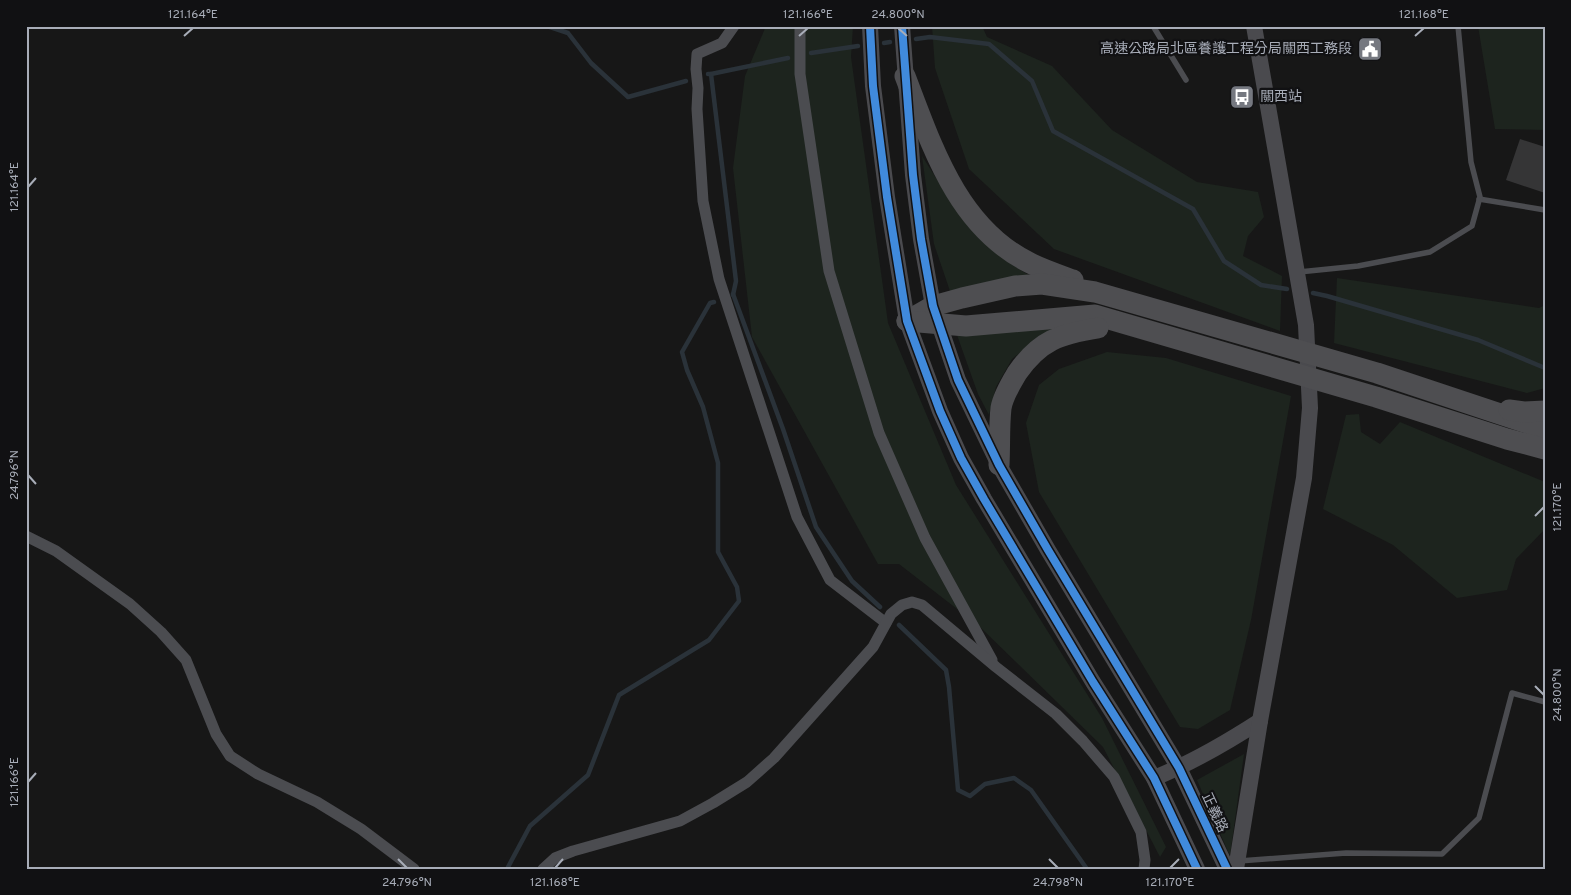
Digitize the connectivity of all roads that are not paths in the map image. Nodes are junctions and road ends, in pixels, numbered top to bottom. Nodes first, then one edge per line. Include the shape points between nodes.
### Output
1 (734, 26) edge
2 (800, 26) edge
3 (870, 26) edge
4 (902, 26) edge
5 (1153, 26) edge
6 (1254, 26) edge
7 (1458, 26) edge
8 (905, 76) junction
9 (1186, 80) dead end
10 (1480, 199) junction
11 (1545, 210) edge
12 (1297, 272) junction
13 (1095, 292) junction
14 (935, 315) junction
15 (906, 321) junction
16 (1128, 324) junction
17 (1477, 406) junction
18 (1545, 411) edge
19 (1545, 429) edge
20 (1507, 439) junction
21 (1545, 449) edge
22 (1545, 462) edge
23 (999, 465) junction
24 (26, 536) edge
25 (886, 623) junction
26 (996, 667) junction
27 (1545, 702) edge
28 (1260, 722) junction
29 (1179, 768) junction
30 (1154, 778) junction
31 (1233, 866) edge
32 (414, 869) edge
33 (543, 869) edge
34 (1144, 869) edge
35 (1197, 869) edge

1 - 25 street via 722,42 697,54 696,69 703,202 719,279 797,517 830,580
2 - 26 street via 800,74 829,271 879,433 925,538
3 - 15 main road via 887,197
4 - 8 main road, 正義路
5 - 9 lane
6 - 12 main road
7 - 10 lane via 1471,162
8 - 13 highway via 947,179 967,210 996,241 1030,263
8 - 14 main road, 正義路 via 913,174
10 - 11 lane
10 - 12 lane via 1472,226 1430,252 1358,266
12 - 28 main road via 1306,325 1310,408 1304,478
13 - 14 highway via 1042,284 1015,286 962,298
13 - 17 highway via 1378,373
14 - 15 highway
14 - 16 highway via 966,326 1095,315
14 - 23 main road, 正義路 via 958,380
15 - 30 main road via 940,412 965,466 1035,587
16 - 20 highway
16 - 23 highway via 1070,332 1042,345 1026,360 1011,382 1002,406
17 - 18 highway via 1524,412
17 - 19 highway
20 - 21 highway
20 - 22 highway
23 - 29 main road, 正義路
24 - 32 street via 56,551 130,604 161,632 186,660 216,734 230,756 258,774 324,806
25 - 26 street via 902,605 912,602 922,605
25 - 33 street via 873,647 774,758 747,782 680,821 573,851 555,858
26 - 34 street via 1056,714 1114,777 1141,832
27 - 31 lane via 1512,693 1479,818 1442,854 1346,853
28 - 29 main road
28 - 31 main road
29 - 30 main road
29 - 31 main road, 正義路
30 - 35 main road

